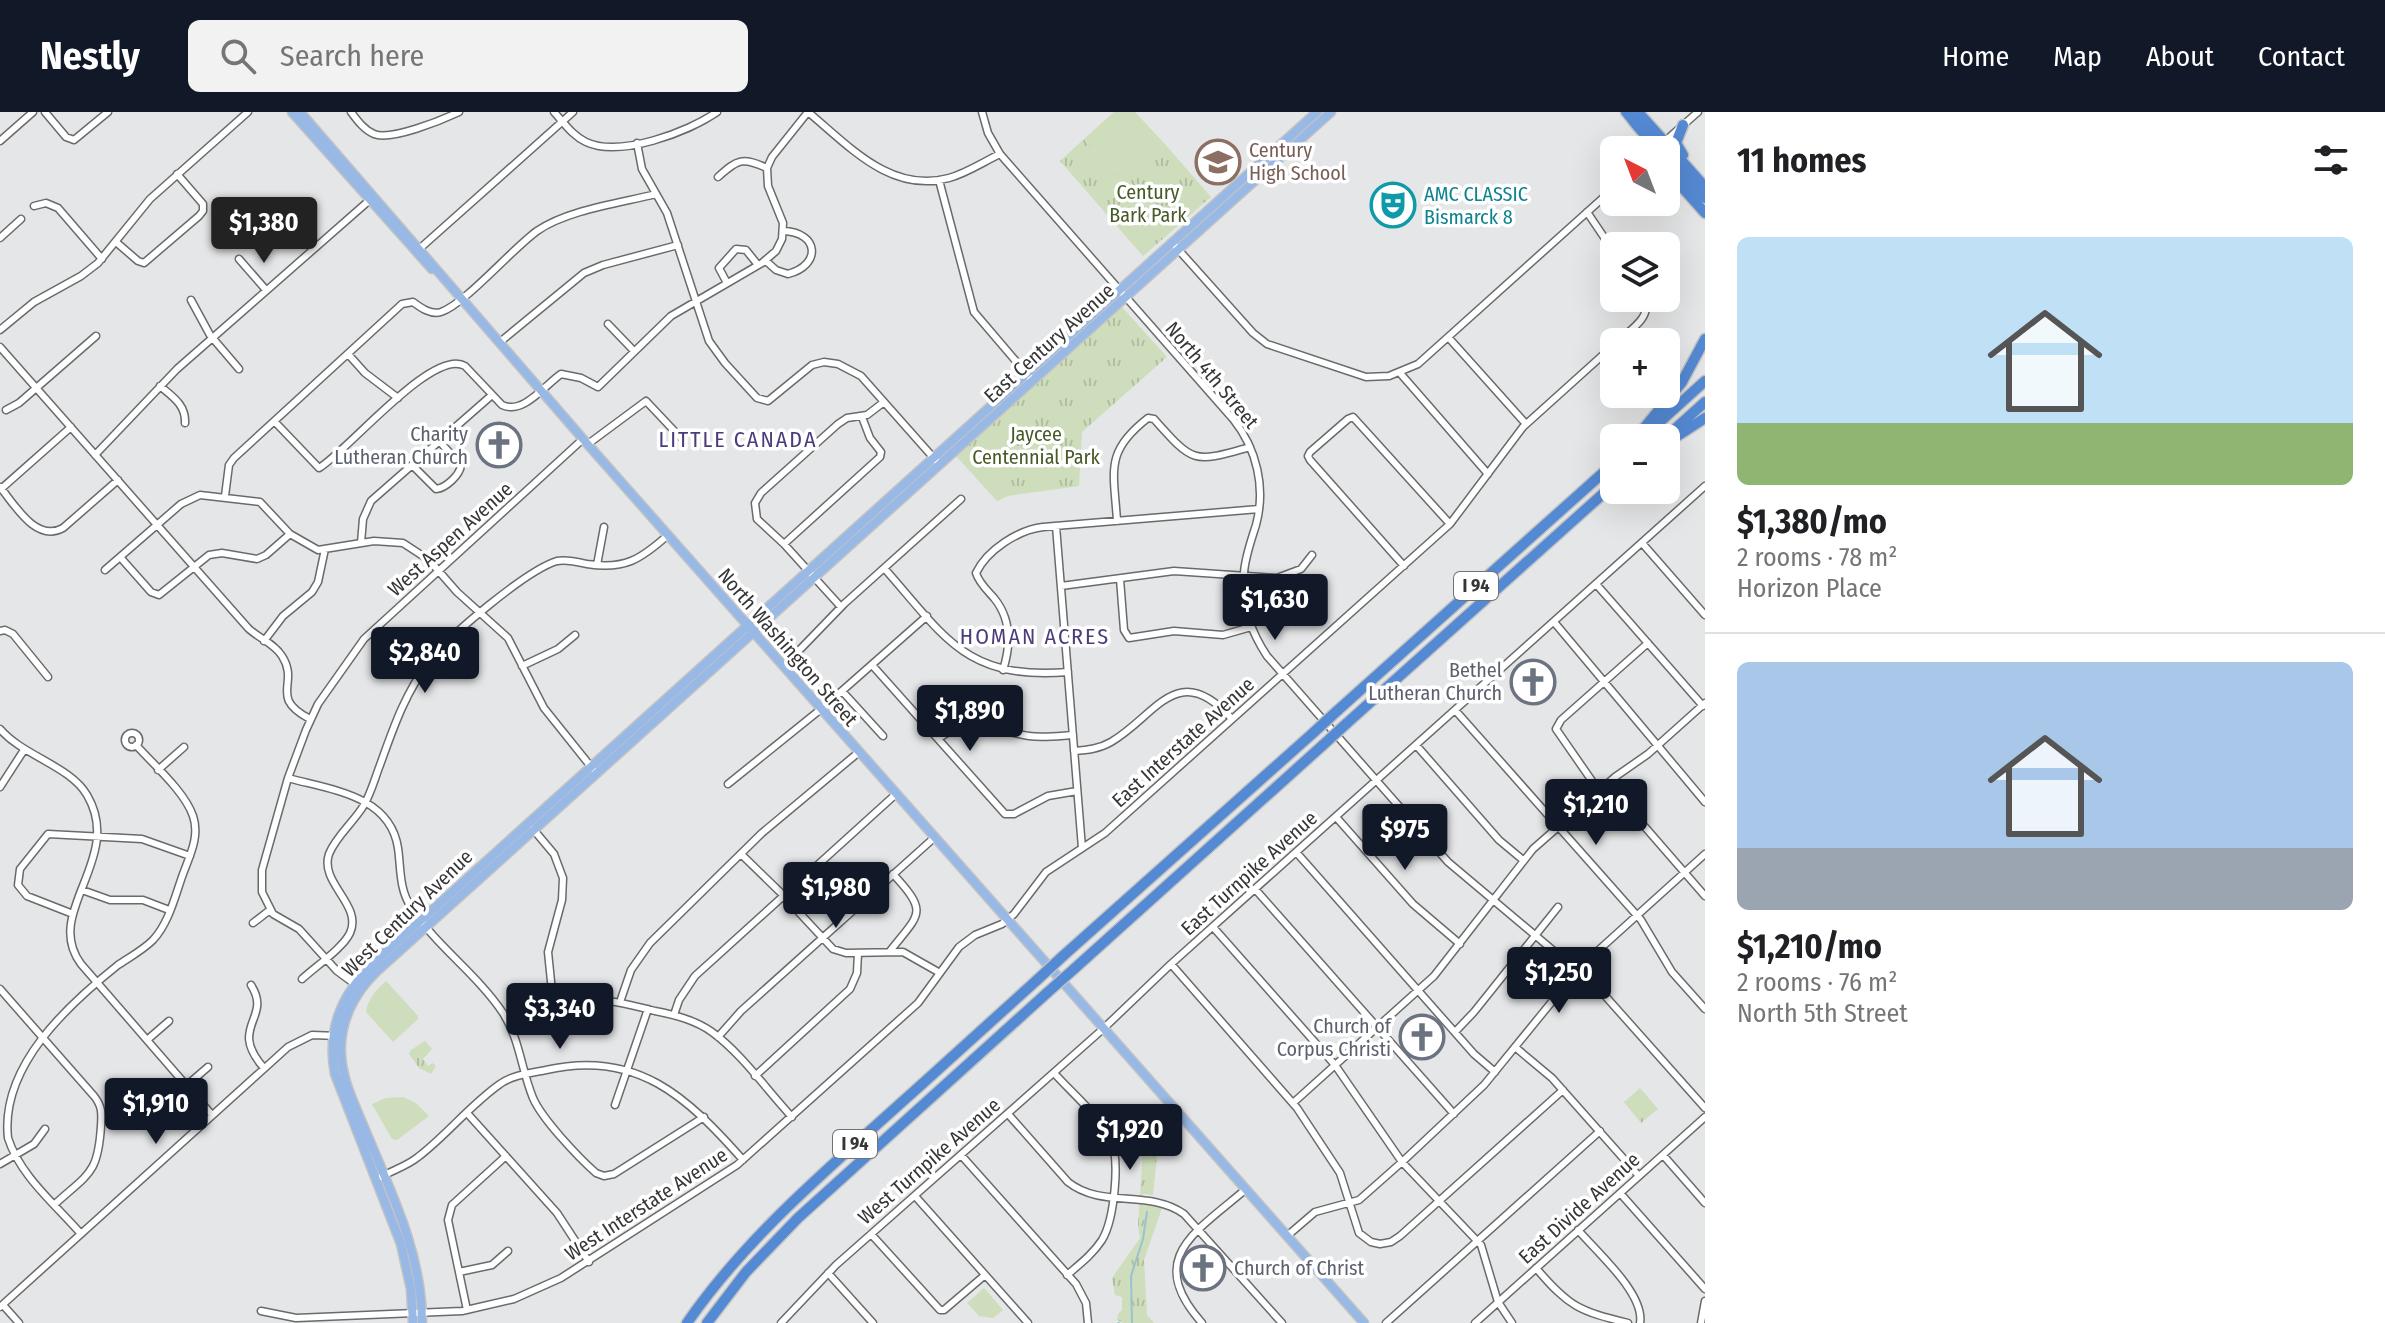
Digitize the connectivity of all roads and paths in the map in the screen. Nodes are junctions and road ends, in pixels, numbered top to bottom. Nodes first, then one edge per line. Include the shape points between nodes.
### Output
1 (33, 112) edge
2 (45, 112) edge
3 (108, 112) edge
4 (248, 112) edge
5 (292, 112) edge
6 (300, 112) edge
7 (351, 112) edge
8 (459, 112) edge
9 (554, 112) edge
10 (573, 112) edge
11 (808, 112) edge
12 (982, 112) edge
13 (1317, 112) edge
14 (1331, 112) edge
15 (1619, 112) edge
16 (1626, 112) edge
17 (1638, 112) edge
18 (1698, 112) edge
19 (714, 113) edge
20 (562, 121) junction
21 (1683, 125) junction
22 (1641, 136) edge
23 (1647, 136) edge
24 (1659, 136) edge
25 (1671, 136) edge
26 (0, 141) edge
27 (637, 143) junction
28 (1000, 154) junction
29 (1680, 160) edge
30 (767, 168) junction
31 (177, 174) junction
32 (1680, 174) edge
33 (718, 177) dead end
34 (1680, 177) edge
35 (939, 180) junction
36 (1705, 180) edge
37 (1680, 185) edge
38 (1705, 187) edge
39 (656, 194) junction
40 (372, 198) junction
41 (1705, 198) edge
42 (1600, 200) edge
43 (34, 206) dead end
44 (1705, 207) edge
45 (1587, 212) junction
46 (1705, 213) edge
47 (21, 219) dead end
48 (783, 231) junction
49 (1600, 232) edge
50 (0, 238) edge
51 (1171, 241) junction
52 (116, 242) junction
53 (678, 245) junction
54 (1178, 249) junction
55 (418, 251) junction
56 (102, 259) junction
57 (239, 259) dead end
58 (766, 261) junction
59 (758, 265) junction
60 (727, 283) junction
61 (266, 290) junction
62 (1122, 293) junction
63 (461, 298) junction
64 (191, 300) dead end
65 (695, 301) junction
66 (1646, 312) edge
67 (608, 324) dead end
68 (1632, 328) edge
69 (0, 330) edge
70 (96, 336) dead end
71 (1448, 337) junction
72 (212, 338) junction
73 (1705, 339) edge
74 (500, 342) junction
75 (0, 347) edge
76 (634, 351) junction
77 (348, 354) junction
78 (1600, 357) edge
79 (239, 369) dead end
80 (1400, 373) junction
81 (1029, 376) junction
82 (1705, 381) edge
83 (160, 386) junction
84 (36, 388) junction
85 (541, 389) junction
86 (492, 395) junction
87 (398, 398) junction
88 (884, 402) junction
89 (1705, 402) edge
90 (6, 410) dead end
91 (862, 417) junction
92 (1705, 418) edge
93 (275, 422) junction
94 (185, 423) dead end
95 (1526, 424) junction
96 (1650, 424) edge
97 (1655, 424) edge
98 (1680, 426) edge
99 (71, 427) junction
100 (1680, 432) edge
101 (680, 437) dead end
102 (439, 441) junction
103 (585, 441) junction
104 (1250, 447) junction
105 (95, 455) junction
106 (936, 460) junction
107 (412, 465) junction
108 (1488, 474) junction
109 (1600, 474) edge
110 (118, 480) junction
111 (1705, 486) edge
112 (1, 488) edge
113 (225, 496) junction
114 (1600, 497) edge
115 (961, 499) dead end
116 (1259, 509) junction
117 (1117, 521) junction
118 (1450, 524) junction
119 (157, 525) junction
120 (1056, 526) junction
121 (604, 527) dead end
122 (290, 534) junction
123 (668, 535) junction
124 (361, 543) junction
125 (1642, 543) junction
126 (784, 544) junction
127 (325, 549) junction
128 (1312, 555) dead end
129 (120, 557) junction
130 (597, 565) junction
131 (1404, 566) junction
132 (193, 567) junction
133 (884, 568) junction
134 (105, 570) dead end
135 (439, 570) junction
136 (810, 573) junction
137 (1243, 577) junction
138 (1120, 579) junction
139 (1596, 584) junction
140 (1061, 586) junction
141 (841, 607) junction
142 (480, 613) junction
143 (1705, 615) edge
144 (927, 616) junction
145 (1554, 622) junction
146 (1251, 627) junction
147 (749, 628) junction
148 (0, 631) edge
149 (575, 635) dead end
150 (264, 641) junction
151 (1648, 643) junction
152 (872, 665) junction
153 (522, 666) junction
154 (784, 666) junction
155 (1003, 670) junction
156 (1068, 672) junction
157 (1282, 675) junction
158 (48, 677) dead end
159 (1605, 680) junction
160 (842, 691) junction
161 (1704, 706) edge
162 (821, 709) junction
163 (1455, 710) junction
164 (310, 719) junction
165 (1232, 719) junction
166 (0, 729) edge
167 (1073, 735) junction
168 (883, 736) dead end
169 (938, 739) junction
170 (136, 745) dead end
171 (1416, 745) junction
172 (184, 747) dead end
173 (1656, 747) junction
174 (24, 750) junction
175 (1074, 751) junction
176 (859, 752) junction
177 (594, 768) junction
178 (158, 770) junction
179 (288, 778) junction
180 (1376, 781) junction
181 (728, 784) dead end
182 (0, 787) edge
183 (1077, 791) junction
184 (1599, 791) junction
185 (896, 794) junction
186 (366, 801) junction
187 (1705, 802) edge
188 (1336, 817) junction
189 (531, 826) junction
190 (1558, 827) junction
191 (935, 837) junction
192 (98, 838) junction
193 (1082, 848) junction
194 (1296, 852) junction
195 (741, 854) junction
196 (1705, 854) edge
197 (190, 856) junction
198 (1523, 860) junction
199 (1685, 872) junction
200 (893, 874) junction
201 (1255, 889) junction
202 (82, 890) junction
203 (784, 896) junction
204 (1705, 896) edge
205 (1493, 900) junction
206 (1558, 907) dead end
207 (169, 910) junction
208 (270, 910) junction
209 (73, 914) junction
210 (1637, 915) junction
211 (1007, 920) junction
212 (253, 923) dead end
213 (424, 923) junction
214 (1213, 927) junction
215 (1536, 935) junction
216 (822, 938) junction
217 (1460, 944) junction
218 (890, 951) junction
219 (858, 953) junction
220 (325, 958) junction
221 (1171, 964) junction
222 (1578, 969) junction
223 (940, 973) junction
224 (302, 979) dead end
225 (97, 984) junction
226 (251, 985) dead end
227 (357, 986) junction
228 (0, 990) edge
229 (1419, 991) junction
230 (553, 1001) junction
231 (620, 1002) junction
232 (648, 1009) junction
233 (1705, 1009) edge
234 (674, 1015) junction
235 (507, 1019) junction
236 (169, 1021) dead end
237 (1377, 1028) junction
238 (1103, 1029) junction
239 (1455, 1032) junction
240 (41, 1036) junction
241 (337, 1036) junction
242 (718, 1037) junction
243 (147, 1040) junction
244 (1515, 1047) junction
245 (1335, 1065) junction
246 (208, 1067) dead end
247 (264, 1068) junction
248 (628, 1071) junction
249 (1495, 1072) junction
250 (1054, 1073) junction
251 (526, 1074) junction
252 (755, 1076) junction
253 (186, 1086) junction
254 (1563, 1090) junction
255 (1293, 1103) junction
256 (615, 1105) dead end
257 (1705, 1108) edge
258 (467, 1113) junction
259 (1008, 1114) junction
260 (1454, 1114) junction
261 (212, 1115) junction
262 (704, 1117) junction
263 (792, 1117) junction
264 (1705, 1117) edge
265 (45, 1129) dead end
266 (1600, 1131) junction
267 (15, 1155) junction
268 (961, 1155) junction
269 (1663, 1155) junction
270 (506, 1156) junction
271 (743, 1160) junction
272 (1402, 1162) junction
273 (0, 1164) edge
274 (1639, 1176) junction
275 (380, 1178) junction
276 (1246, 1189) junction
277 (1620, 1193) junction
278 (915, 1196) junction
279 (1112, 1198) junction
280 (1439, 1201) junction
281 (1349, 1203) junction
282 (1705, 1203) edge
283 (55, 1204) junction
284 (1200, 1230) junction
285 (1578, 1230) junction
286 (81, 1234) junction
287 (871, 1234) junction
288 (1287, 1236) junction
289 (1477, 1241) junction
290 (508, 1251) dead end
291 (589, 1262) junction
292 (1536, 1268) junction
293 (459, 1272) junction
294 (828, 1273) junction
295 (985, 1275) junction
296 (1067, 1275) junction
297 (1705, 1289) edge
298 (1705, 1301) edge
299 (1498, 1302) junction
300 (2, 1306) edge
301 (467, 1310) junction
302 (261, 1311) dead end
303 (788, 1315) junction
304 (417, 1318) edge
305 (19, 1323) edge
306 (687, 1323) edge
307 (707, 1323) edge
308 (781, 1323) edge
309 (795, 1323) edge
310 (873, 1323) edge
311 (1028, 1323) edge
312 (1088, 1323) edge
313 (1202, 1323) edge
314 (1282, 1323) edge
315 (1364, 1323) edge
316 (1386, 1323) edge
317 (1475, 1323) edge
318 (1512, 1323) edge
319 (1628, 1323) edge
320 (1640, 1323) edge
321 (1701, 1323) edge

1 - 26 street
2 - 3 street via 74,140
4 - 31 street
5 - 40 main road, North Washington Street
6 - 40 main road, North Washington Street
7 - 8 street via 368,130 384,136
9 - 20 street
10 - 20 street
11 - 30 street
11 - 35 street via 880,170 910,180
12 - 28 street, North 4th Street
13 - 51 main road, East Century Avenue
14 - 54 main road, East Century Avenue
15 - 22 highway
16 - 23 highway
17 - 24 highway
18 - 21 street
19 - 27 street via 680,133
20 - 27 street via 592,144
20 - 55 street
21 - 25 street
21 - 36 highway via 1677,148
27 - 39 street via 642,169
28 - 35 street
28 - 62 street, North 4th Street
29 - 38 highway
30 - 33 street via 740,160
30 - 48 street
31 - 52 street via 141,208
31 - 52 street via 203,204 202,213 147,262 138,261
32 - 41 highway
34 - 44 highway
35 - 81 street via 972,307
37 - 46 highway
39 - 53 street
39 - 63 street via 538,230
40 - 55 main road, North Washington Street
40 - 61 street
42 - 45 street
43 - 56 street via 58,208
45 - 49 street
45 - 71 street
47 - 50 street
48 - 58 street via 779,247
48 - 58 street via 807,238 811,257 788,274
51 - 54 street
51 - 62 main road, East Century Avenue
52 - 56 street
53 - 65 street
53 - 74 street via 584,273
54 - 62 main road, East Century Avenue
54 - 80 street via 1263,342 1366,377
55 - 63 main road, North Washington Street
56 - 69 street
57 - 61 street
58 - 59 street
59 - 60 street
59 - 60 street via 746,250 736,249 719,268
60 - 65 street
61 - 72 street
62 - 81 main road, East Century Avenue
62 - 104 street, North 4th Street via 1233,419
63 - 74 main road, North Washington Street
63 - 77 street via 437,313 413,302 402,304
64 - 72 street
65 - 76 street
65 - 88 street via 715,350 762,401 806,368 830,362 856,373
66 - 68 street, East Interstate Avenue
67 - 76 street
70 - 84 street
71 - 80 street
71 - 95 street
72 - 79 street
72 - 83 street
73 - 96 highway via 1682,382
74 - 85 main road, North Washington Street
75 - 84 street
76 - 85 street via 598,387 561,374
77 - 87 street
77 - 93 street
78 - 95 street, East Interstate Avenue
80 - 108 street
81 - 106 main road, East Century Avenue
82 - 97 highway
83 - 94 street via 181,405
83 - 105 street
84 - 90 street
84 - 99 street
85 - 86 street via 514,409
85 - 103 main road, North Washington Street
86 - 87 street via 456,362 422,378
86 - 102 street
87 - 93 street via 319,468
88 - 91 street
88 - 106 street
89 - 98 highway
91 - 126 street via 880,457
91 - 126 street via 838,424 758,496 757,519
92 - 100 highway
93 - 113 street via 230,463
95 - 108 street, East Interstate Avenue
99 - 105 street
99 - 112 street
101 - 103 street, West Aspen Avenue via 646,401
102 - 107 street
102 - 107 street via 461,465 442,488 436,489
103 - 123 main road, North Washington Street
103 - 135 street, West Aspen Avenue
104 - 116 street, North 4th Street via 1259,480
104 - 117 street via 1211,458 1192,456 1148,418 1116,453
105 - 110 street
106 - 136 main road, East Century Avenue
107 - 124 street via 371,501
108 - 118 street, East Interstate Avenue
109 - 306 highway, I 94, bridge via 790,1203 735,1260
110 - 112 street via 52,533 38,529
110 - 119 street
111 - 125 street, East Turnpike Avenue
113 - 119 street via 190,498
113 - 122 street via 260,502
114 - 307 highway, I 94, bridge via 786,1229
115 - 133 street
116 - 117 street
116 - 137 street, North 4th Street
117 - 120 street
118 - 131 street, East Interstate Avenue
118 - 131 street via 1352,417 1308,456
119 - 129 street
119 - 132 street
120 - 140 street
120 - 155 street via 1014,536 977,570 1007,626
121 - 130 street
122 - 127 street via 309,547
122 - 132 street via 262,558 218,553
123 - 130 street via 632,562
123 - 147 main road, North Washington Street
124 - 127 street
124 - 135 street via 403,543
125 - 139 street, East Turnpike Avenue
125 - 143 street
126 - 136 street
127 - 150 street via 312,592
128 - 137 street via 1288,576
129 - 132 street via 157,596
129 - 134 street
130 - 142 street via 558,561
131 - 157 street, East Interstate Avenue
132 - 150 street
133 - 141 street
133 - 144 street
135 - 142 street
135 - 164 street, West Aspen Avenue via 364,639
136 - 141 street
136 - 147 main road, East Century Avenue
137 - 138 street via 1174,571
137 - 146 street, North 4th Street
138 - 140 street
138 - 146 street via 1129,638 1174,631 1223,635
139 - 145 street, East Turnpike Avenue
139 - 151 street
140 - 156 street
141 - 154 street
142 - 153 street via 508,638
142 - 186 street via 444,643 412,687
144 - 152 street
144 - 155 street via 963,652
145 - 159 street
145 - 163 street, East Turnpike Avenue
146 - 157 street, North 4th Street
147 - 154 main road, North Washington Street
147 - 177 main road, West Century Avenue
148 - 158 street via 13,634
149 - 153 street
150 - 164 street via 285,663 289,703
151 - 159 street
151 - 161 street
152 - 160 street
152 - 169 street
153 - 177 street via 548,715
154 - 162 main road, North Washington Street
155 - 156 street
156 - 167 street
157 - 165 street, East Interstate Avenue
157 - 180 street, North 4th Street
159 - 173 street
159 - 184 street via 1556,729
160 - 162 street
160 - 168 street
161 - 173 street
162 - 176 main road, North Washington Street
162 - 181 street
163 - 171 street, East Turnpike Avenue
163 - 190 street
164 - 179 street, West Aspen Avenue
165 - 175 street via 1207,698 1176,694 1109,743
165 - 193 street, East Interstate Avenue
166 - 174 street
167 - 169 street via 1036,736 976,724
167 - 175 street
169 - 183 street via 1005,814 1048,796
170 - 178 street
171 - 180 street, East Turnpike Avenue
171 - 198 street
172 - 178 street
173 - 184 street
173 - 187 street
174 - 182 street
174 - 192 street via 84,790
175 - 183 street
176 - 185 main road, North Washington Street
176 - 195 street
177 - 189 main road, West Century Avenue
178 - 197 street via 192,814 196,833
179 - 186 street
179 - 208 street, West Aspen Avenue via 261,876
180 - 188 street, East Turnpike Avenue
180 - 205 street, North 4th Street via 1448,862
183 - 193 street
184 - 190 street
184 - 199 street via 1642,825
185 - 191 main road, North Washington Street
185 - 203 street
186 - 213 street via 393,831 402,888
186 - 220 street via 328,858 329,873 352,922 347,938
188 - 194 street, East Turnpike Avenue
188 - 217 street via 1418,909
189 - 213 main road, West Century Avenue
189 - 230 street via 554,854 563,878 548,952
190 - 198 street
190 - 210 street
191 - 200 street
191 - 211 main road, North Washington Street
192 - 197 street via 142,839
192 - 202 street
192 - 209 street via 48,834 18,873 24,894
193 - 211 street, East Interstate Avenue via 1041,876
194 - 201 street, East Turnpike Avenue
194 - 229 street
195 - 203 street
195 - 231 street via 642,953
196 - 199 street
197 - 207 street
198 - 205 street
199 - 204 street
199 - 210 street
200 - 216 street
200 - 218 street via 918,909
201 - 214 street, East Turnpike Avenue
201 - 237 street
202 - 207 street
202 - 209 street
203 - 216 street
203 - 234 street via 695,976
205 - 215 street, North 4th Street
205 - 217 street
206 - 215 street
207 - 225 street via 151,942
208 - 212 street
208 - 220 street via 299,929
209 - 225 street via 72,951
210 - 222 street
210 - 233 street via 1672,972
211 - 223 street, West Interstate Avenue via 964,942
211 - 238 main road, North Washington Street
213 - 227 main road, West Century Avenue
213 - 235 street
214 - 221 street, East Turnpike Avenue
214 - 245 street
215 - 222 street, North 4th Street
215 - 239 street
216 - 219 street via 837,951
216 - 242 street
217 - 229 street
218 - 219 street
218 - 223 street via 910,955
219 - 252 street via 850,989
220 - 224 street
220 - 227 street
221 - 238 street, East Turnpike Avenue
221 - 255 street
222 - 244 street
222 - 257 street, North 4th Street
223 - 263 street, West Interstate Avenue via 918,1003
225 - 240 street
225 - 243 street
226 - 247 street via 258,999 248,1045
227 - 241 main road, West Century Avenue via 340,1009
228 - 240 street
229 - 237 street
229 - 239 street
230 - 231 street via 588,997
230 - 235 street
231 - 232 street
232 - 234 street
232 - 248 street
234 - 242 street
235 - 251 street
236 - 243 street
237 - 245 street
237 - 260 street
238 - 250 street, West Turnpike Avenue
238 - 276 main road, North Washington Street
239 - 249 street
240 - 267 street via 20,1059 7,1087 5,1125
240 - 283 street via 98,1100 102,1113 96,1164
241 - 247 street via 300,1039
241 - 275 main road, West Century Avenue via 332,1054 336,1081
242 - 252 street
243 - 253 street
244 - 249 street
244 - 254 street
245 - 255 street
245 - 272 street
246 - 253 street
247 - 261 street
248 - 251 street via 587,1063
248 - 256 street
248 - 262 street via 673,1092
249 - 260 street
250 - 259 street, West Turnpike Avenue
250 - 279 street via 1110,1138 1115,1157
251 - 258 street via 501,1083
251 - 262 street via 540,1111 600,1175 614,1174
252 - 263 street
253 - 261 street
254 - 266 street
254 - 280 street
255 - 281 street via 1337,1169
258 - 270 street
258 - 275 street via 416,1159
259 - 268 street, West Turnpike Avenue
259 - 279 street via 1073,1185 1090,1195
260 - 272 street
261 - 286 street
262 - 271 street
263 - 271 street, West Interstate Avenue
264 - 269 street, East Divide Avenue
265 - 267 street via 37,1142
266 - 274 street
266 - 289 street
267 - 273 street
267 - 283 street
268 - 278 street, West Turnpike Avenue
268 - 296 street
269 - 274 street, East Divide Avenue
269 - 282 street
270 - 291 street via 557,1213
270 - 293 street via 448,1212
271 - 291 street, West Interstate Avenue
272 - 280 street
272 - 281 street via 1361,1199
274 - 277 street, East Divide Avenue
275 - 304 main road, West Century Avenue
276 - 284 street
276 - 288 main road
277 - 285 street, East Divide Avenue
277 - 297 street
278 - 287 street, West Turnpike Avenue
278 - 295 street
279 - 284 street via 1168,1205
279 - 296 street via 1102,1240
280 - 281 street via 1386,1243 1371,1242 1356,1229
280 - 289 street
281 - 288 street via 1315,1212
283 - 286 street
284 - 313 street via 1181,1251 1175,1274 1181,1297
284 - 314 street
285 - 292 street, East Divide Avenue
285 - 320 street via 1633,1294 1641,1310
286 - 300 street
287 - 294 street, West Turnpike Avenue
287 - 295 street via 940,1310
288 - 315 main road
289 - 299 street
289 - 316 street
290 - 293 street via 492,1265
291 - 301 street, West Interstate Avenue via 530,1293
292 - 299 street, East Divide Avenue
292 - 319 street via 1575,1307
293 - 301 street
294 - 303 street, West Turnpike Avenue
294 - 310 street
295 - 311 street
296 - 312 street via 1083,1296
298 - 321 street
299 - 317 street, East Divide Avenue
299 - 318 street
300 - 305 street
301 - 304 street, West Interstate Avenue
302 - 304 street, West Interstate Avenue via 296,1318
303 - 308 street, West Turnpike Avenue
303 - 309 street

